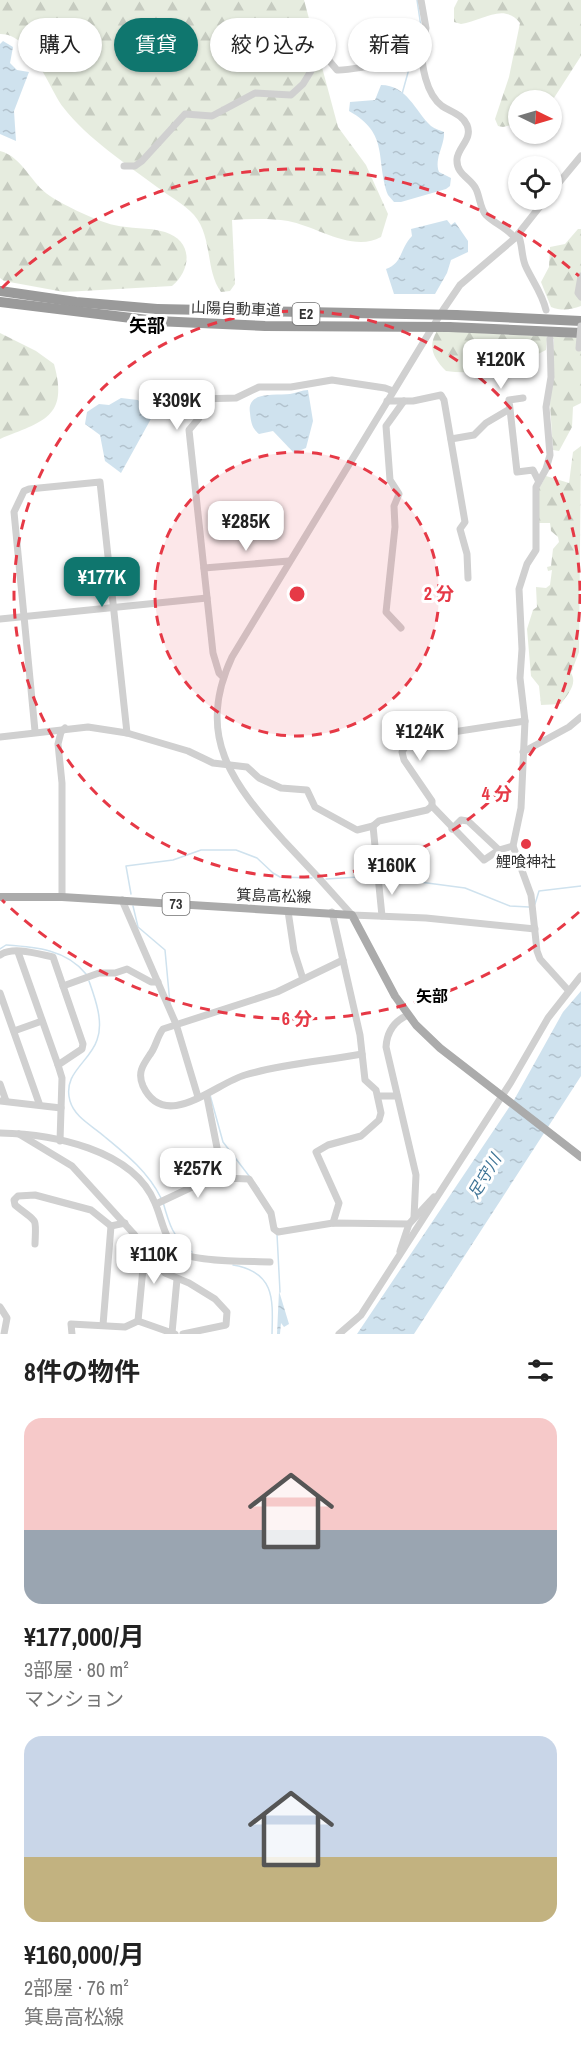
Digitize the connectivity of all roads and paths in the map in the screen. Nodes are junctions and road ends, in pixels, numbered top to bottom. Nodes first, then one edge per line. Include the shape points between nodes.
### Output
1 (421, 0) edge
2 (424, 18) edge
3 (348, 70) edge
4 (425, 72) edge
5 (581, 156) edge
6 (124, 166) dead end
7 (562, 179) edge
8 (537, 210) edge
9 (516, 236) junction
10 (581, 276) edge
11 (0, 291) edge
12 (581, 297) edge
13 (0, 302) edge
14 (546, 310) dead end
15 (581, 321) edge
16 (581, 326) edge
17 (581, 333) edge
18 (550, 339) dead end
19 (580, 350) edge
20 (393, 391) junction
21 (523, 398) dead end
22 (387, 401) junction
23 (404, 401) junction
24 (508, 410) junction
25 (451, 439) junction
26 (538, 480) junction
27 (290, 561) junction
28 (204, 568) junction
29 (468, 578) dead end
30 (207, 598) junction
31 (115, 607) junction
32 (22, 616) junction
33 (0, 619) edge
34 (401, 627) dead end
35 (223, 677) junction
36 (581, 717) edge
37 (525, 721) junction
38 (65, 728) junction
39 (35, 731) junction
40 (127, 733) junction
41 (0, 737) edge
42 (523, 752) junction
43 (227, 766) junction
44 (432, 806) junction
45 (373, 826) junction
46 (452, 829) junction
47 (513, 846) junction
48 (499, 850) junction
49 (0, 897) edge
50 (62, 897) junction
51 (122, 900) junction
52 (288, 911) junction
53 (332, 912) junction
54 (352, 915) junction
55 (382, 916) junction
56 (535, 929) junction
57 (18, 952) junction
58 (0, 955) edge
59 (343, 960) junction
60 (581, 976) edge
61 (303, 980) junction
62 (158, 982) junction
63 (63, 986) junction
64 (568, 990) junction
65 (0, 993) edge
66 (408, 1015) junction
67 (42, 1021) junction
68 (178, 1024) junction
69 (14, 1031) junction
70 (362, 1054) junction
71 (58, 1065) junction
72 (0, 1084) edge
73 (209, 1095) junction
74 (378, 1096) junction
75 (398, 1096) junction
76 (198, 1097) junction
77 (502, 1097) junction
78 (3, 1101) edge
79 (39, 1103) junction
80 (61, 1108) junction
81 (0, 1133) edge
82 (20, 1134) junction
83 (60, 1141) junction
84 (581, 1157) edge
85 (223, 1178) junction
86 (438, 1194) junction
87 (160, 1201) junction
88 (411, 1221) junction
89 (125, 1223) junction
90 (333, 1223) junction
91 (111, 1226) junction
92 (35, 1244) dead end
93 (145, 1248) junction
94 (399, 1257) junction
95 (270, 1262) dead end
96 (177, 1279) junction
97 (0, 1307) edge
98 (138, 1321) junction
99 (103, 1325) junction
100 (4, 1334) edge
101 (72, 1334) edge
102 (173, 1334) edge
103 (183, 1334) edge
104 (339, 1334) edge

1 - 2 street
3 - 6 street via 337,70 326,57 319,58 303,84 291,94 255,93 212,116 185,114 142,161
4 - 9 street via 440,104 462,118 468,127 468,136 457,158 460,170 476,188 484,213
5 - 7 street
8 - 9 street
9 - 14 street via 523,248 524,264 536,282
9 - 20 street via 460,285
10 - 12 street
11 - 15 highway, 山陽自動車道 / E2, bridge via 158,309
13 - 17 highway, 山陽自動車道 / E2, bridge via 156,321
16 - 19 street, bridge
18 - 26 street via 546,407 550,455
20 - 22 street
20 - 28 street via 332,380 291,387 259,387 236,398 199,399 199,418 189,430
21 - 24 street via 509,400
22 - 23 street
22 - 27 street
23 - 25 street via 441,395
23 - 34 street via 386,426 390,480 399,494 394,506 386,612
24 - 25 street via 474,435
24 - 26 street via 517,472 533,470
25 - 29 street via 465,522 460,529
26 - 37 street via 534,506 536,550 519,589 520,678
27 - 28 street
27 - 35 street
28 - 30 street
30 - 31 street
30 - 35 street via 213,653
31 - 32 street
31 - 32 street via 100,482 29,489 21,496 13,521
31 - 40 street
32 - 33 street
32 - 39 street
35 - 43 street via 217,718
36 - 42 street
37 - 42 street
37 - 44 street via 426,736 406,744 404,760
38 - 39 street
38 - 40 street
38 - 50 street via 58,744
39 - 41 street
40 - 43 street
42 - 47 street via 521,808
43 - 45 street via 247,767 259,778 281,788 307,790 315,807 357,830
43 - 54 street via 248,801
44 - 45 street via 378,821
44 - 46 street
45 - 55 street
46 - 48 street via 461,820 468,821
46 - 48 street via 484,860
47 - 48 street
47 - 56 street via 531,895
49 - 50 main road, 箕島高松線 / 73
50 - 51 main road, 箕島高松線 / 73
51 - 52 main road, 箕島高松線 / 73
51 - 62 street
52 - 53 main road, 箕島高松線 / 73
52 - 61 street
53 - 54 main road, 箕島高松線 / 73
53 - 59 street
54 - 55 street
54 - 66 main road
55 - 56 street
56 - 64 street via 540,959
57 - 58 street
57 - 63 street via 53,957
57 - 67 street
59 - 61 street
59 - 70 street
60 - 64 street
61 - 68 street
62 - 63 street via 130,969 99,973
62 - 68 street
63 - 71 street via 83,1044 82,1049
64 - 77 street
65 - 69 street
66 - 75 street via 397,1020 387,1037 387,1058
66 - 77 main road via 440,1048
67 - 69 street
67 - 71 street
68 - 76 street
68 - 76 street via 163,1029 157,1038 144,1061 141,1080 148,1098 166,1106
69 - 79 street
70 - 73 street via 244,1075
70 - 74 street via 365,1080
71 - 80 street via 62,1078
72 - 78 street
73 - 76 street
73 - 85 street
74 - 75 street
74 - 90 street via 379,1120 365,1134 316,1152 339,1203
75 - 88 street via 417,1179
77 - 84 main road
77 - 86 street
78 - 79 street
79 - 80 street
80 - 83 street
81 - 82 street
82 - 83 street
82 - 89 street via 63,1158
83 - 87 street via 124,1164
85 - 87 street
85 - 90 street via 249,1179 271,1213 277,1231
86 - 88 street
86 - 94 street
87 - 95 street via 168,1238 184,1254
88 - 90 street
88 - 94 street
89 - 91 street
89 - 93 street
91 - 92 street via 90,1210 35,1195 18,1196 15,1205 38,1226
91 - 99 street
93 - 96 street via 165,1273
93 - 98 street
94 - 104 street via 361,1315
96 - 102 street
96 - 103 street via 215,1299 227,1312 226,1325
97 - 100 street via 7,1318
98 - 99 street via 125,1327
98 - 102 street
99 - 101 street via 71,1324

